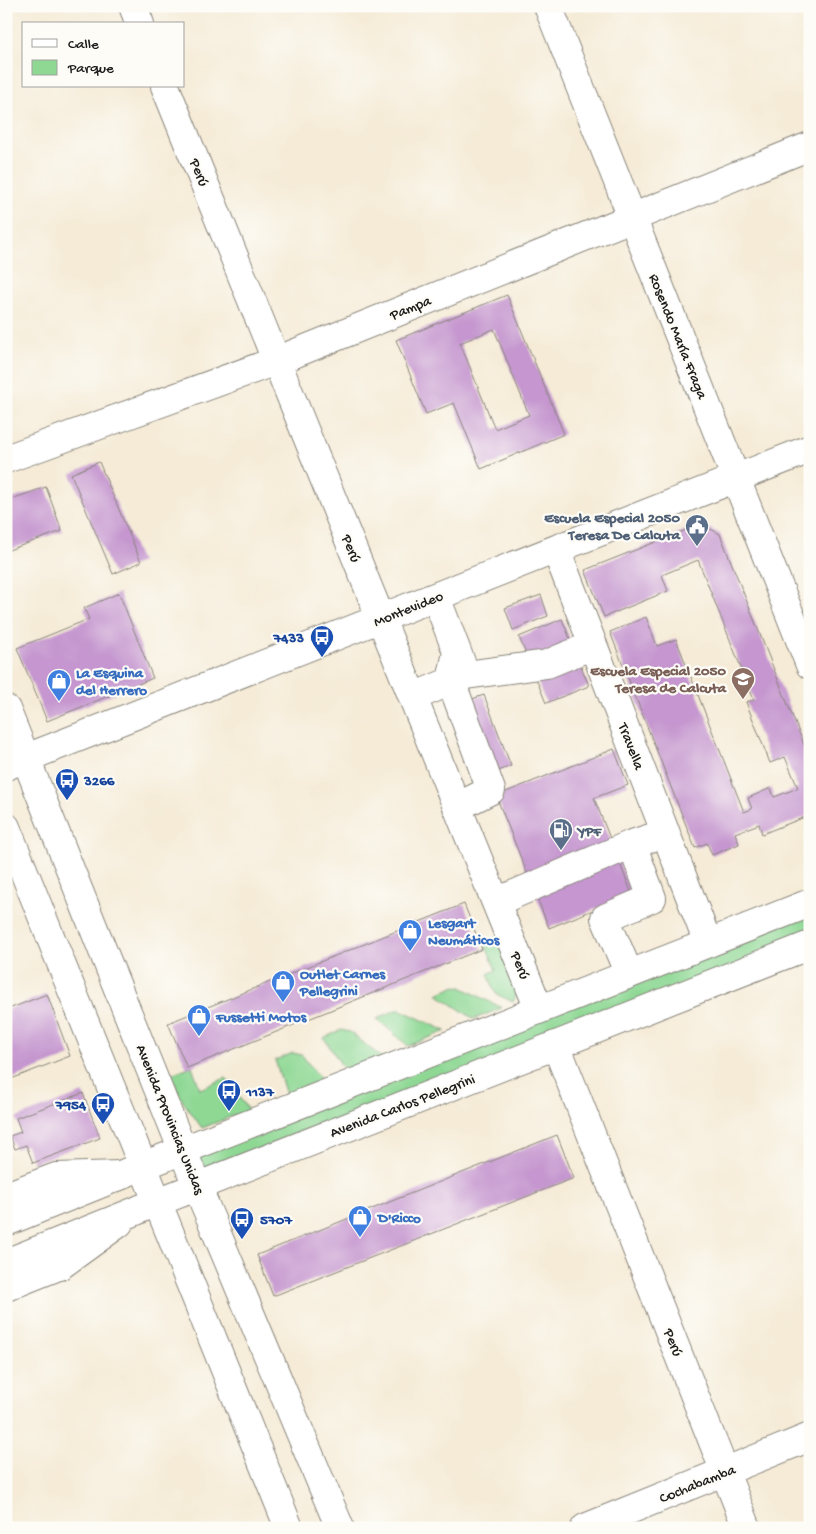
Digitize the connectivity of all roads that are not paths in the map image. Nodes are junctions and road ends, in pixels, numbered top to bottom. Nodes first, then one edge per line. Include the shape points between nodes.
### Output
1 (132, 6) edge
2 (548, 6) edge
3 (139, 22) edge
4 (166, 88) edge
5 (810, 146) edge
6 (631, 218) junction
7 (276, 361) junction
8 (810, 449) edge
9 (6, 459) edge
10 (736, 478) junction
11 (556, 549) junction
12 (436, 596) junction
13 (381, 619) junction
14 (593, 645) junction
15 (810, 664) edge
16 (458, 669) junction
17 (413, 697) junction
18 (6, 709) edge
19 (16, 762) edge
20 (457, 807) junction
21 (6, 827) edge
22 (666, 833) junction
23 (632, 844) junction
24 (496, 902) junction
25 (810, 903) edge
26 (708, 943) junction
27 (810, 945) edge
28 (629, 974) junction
29 (539, 1009) junction
30 (556, 1045) junction
31 (184, 1149) junction
32 (132, 1170) junction
33 (197, 1186) junction
34 (6, 1196) edge
35 (147, 1206) junction
36 (6, 1222) edge
37 (6, 1263) edge
38 (6, 1287) edge
39 (810, 1438) edge
40 (725, 1471) junction
41 (289, 1528) edge
42 (340, 1528) edge
43 (584, 1528) edge
44 (747, 1528) edge

1 - 3 main road
2 - 6 main road, Rosendo María Fraga
4 - 7 main road, Perú
5 - 6 main road, Pampa
6 - 7 main road, Pampa
6 - 10 main road, Rosendo María Fraga
7 - 9 main road, Pampa
7 - 13 main road, Perú
8 - 10 main road, Montevideo
10 - 11 main road, Montevideo
10 - 15 main road, Rosendo María Fraga
11 - 12 main road, Montevideo
11 - 14 main road, Travella
12 - 13 main road, Montevideo
12 - 16 main road
13 - 17 main road, Perú
13 - 19 main road, Montevideo
14 - 16 main road via 547,664
14 - 22 main road, Travella
16 - 17 main road
16 - 20 main road via 491,790
17 - 20 main road, Perú
18 - 19 main road, Avenida Provincias Unidas
19 - 31 main road, Avenida Provincias Unidas
20 - 24 main road, Perú
21 - 32 main road
22 - 23 main road
22 - 26 main road, Travella
23 - 24 main road
23 - 28 main road via 652,898 605,918
24 - 29 main road, Perú
25 - 26 main road
26 - 28 main road
27 - 30 main road, Avenida Carlos Pellegrini
28 - 29 main road
29 - 31 main road
30 - 33 main road, Avenida Carlos Pellegrini
30 - 40 main road, Perú
31 - 32 main road
31 - 33 main road, Avenida Provincias Unidas
32 - 34 main road via 56,1177
32 - 35 main road
32 - 36 main road
33 - 35 main road, Avenida Carlos Pellegrini
33 - 42 main road, Avenida Provincias Unidas
35 - 37 main road
35 - 38 main road, Avenida Carlos Pellegrini via 61,1264
35 - 41 main road
39 - 40 main road, Cochabamba
40 - 43 main road, Cochabamba
40 - 44 main road, Perú

